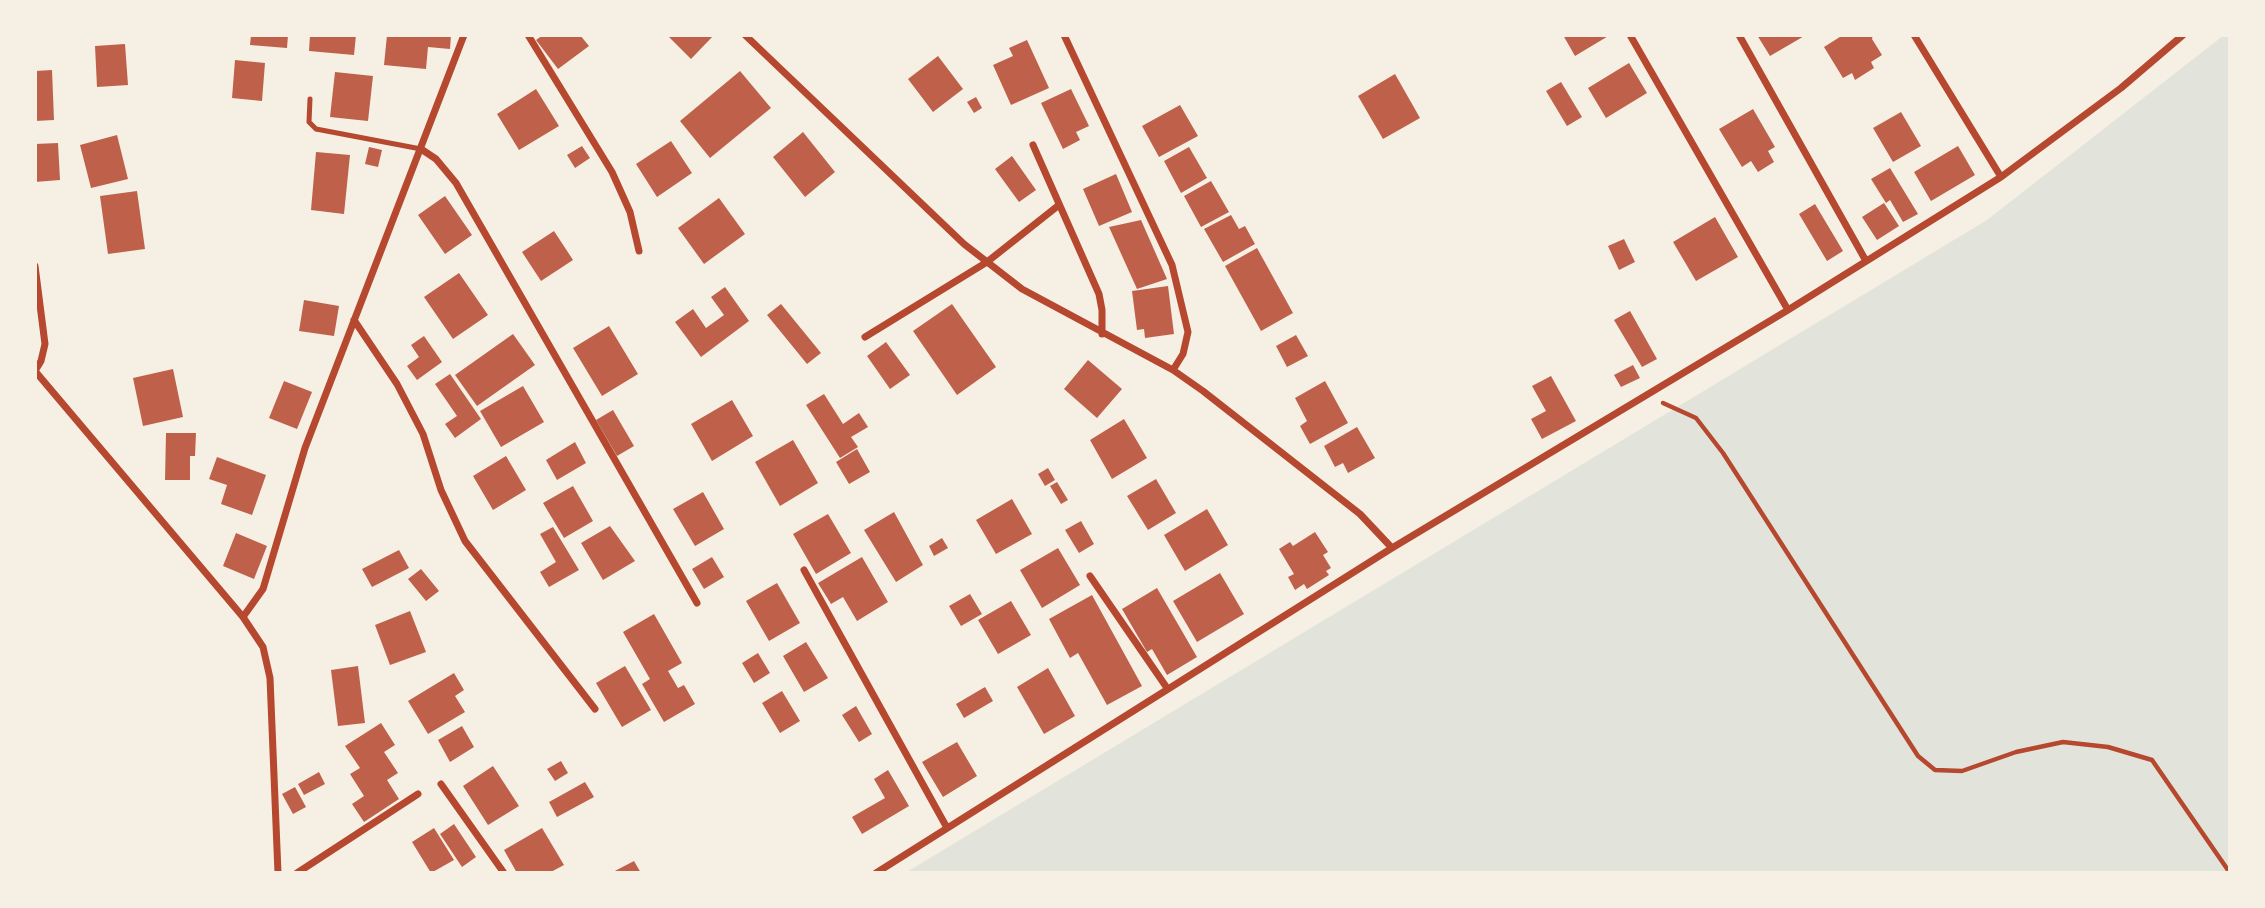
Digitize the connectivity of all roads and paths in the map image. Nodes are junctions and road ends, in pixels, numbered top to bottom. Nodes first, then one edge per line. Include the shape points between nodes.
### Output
1 (464, 35) edge
2 (528, 35) edge
3 (745, 35) edge
4 (1064, 35) edge
5 (1630, 35) edge
6 (1739, 35) edge
7 (1914, 35) edge
8 (2183, 35) edge
9 (310, 99) dead end
10 (1033, 145) dead end
11 (421, 149) junction
12 (2001, 177) junction
13 (1059, 205) junction
14 (639, 251) dead end
15 (1866, 261) junction
16 (987, 262) junction
17 (35, 266) edge
18 (1788, 310) junction
19 (354, 320) junction
20 (1102, 334) junction
21 (865, 337) dead end
22 (1173, 370) junction
23 (35, 371) edge
24 (1646, 395) junction
25 (1392, 548) junction
26 (804, 570) dead end
27 (1090, 576) dead end
28 (696, 603) dead end
29 (243, 617) junction
30 (1167, 688) junction
31 (595, 709) dead end
32 (441, 784) dead end
33 (418, 794) dead end
34 (946, 826) junction
35 (278, 873) edge
36 (297, 873) edge
37 (504, 873) edge
38 (876, 873) edge
39 (2230, 873) edge

1 - 11 street
2 - 14 street via 612,172 630,212
3 - 16 street
4 - 22 street via 1172,265 1188,332
5 - 18 street
6 - 15 street
7 - 12 street
8 - 12 street via 2121,88
9 - 11 lane via 309,122 316,129
10 - 13 street
11 - 19 street
11 - 28 street via 456,183
12 - 15 street
13 - 16 street
13 - 20 street via 1099,294
15 - 18 street
16 - 20 street via 1022,289
16 - 21 street
17 - 23 street via 45,344
18 - 24 street
19 - 29 street via 305,448 263,589
19 - 31 street via 397,384 423,434 465,541
20 - 22 street
22 - 25 street via 1360,514
23 - 29 street
24 - 25 street
24 - 39 path via 1696,418 1723,453 1918,756 1935,770 1962,771 2063,742 2108,747 2152,760
25 - 30 street
26 - 34 street
27 - 30 street
29 - 35 street via 262,647 270,678
30 - 34 street
32 - 37 street
33 - 36 street
34 - 38 street

